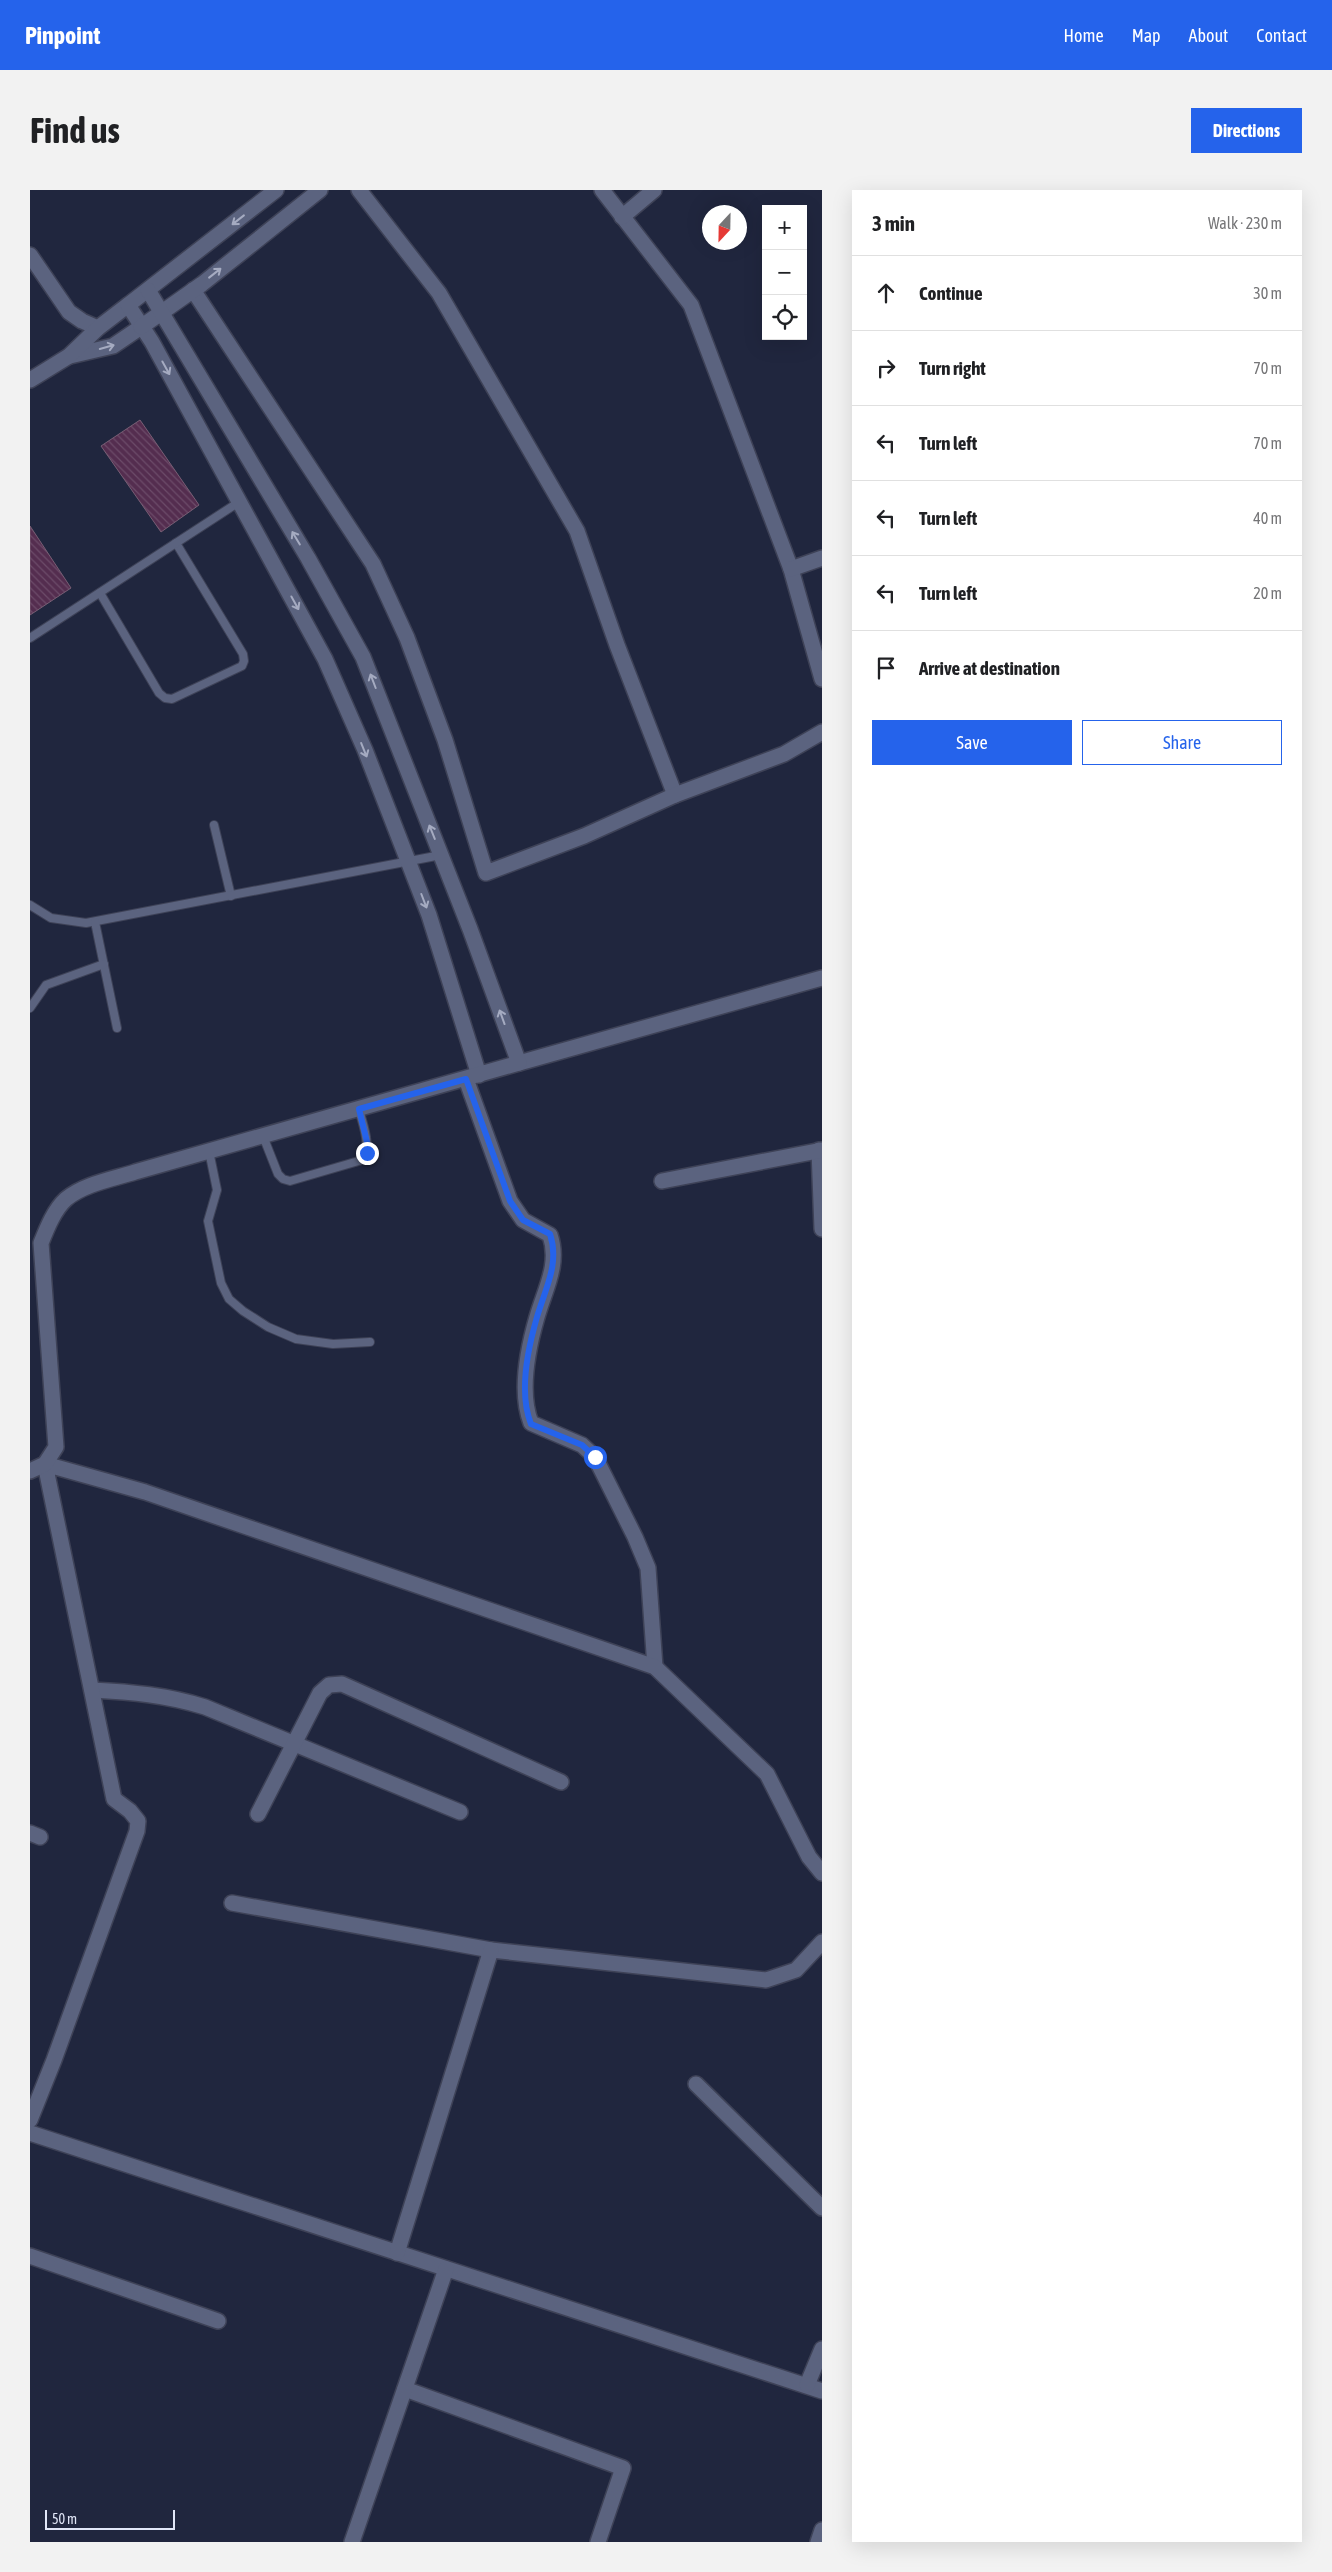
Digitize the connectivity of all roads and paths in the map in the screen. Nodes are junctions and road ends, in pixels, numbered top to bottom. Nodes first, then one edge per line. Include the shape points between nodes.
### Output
1 (276, 190) edge
2 (320, 190) edge
3 (359, 190) edge
4 (602, 190) edge
5 (654, 190) edge
6 (622, 217) junction
7 (30, 256) edge
8 (148, 290) junction
9 (193, 290) junction
10 (128, 305) junction
11 (162, 312) junction
12 (141, 327) junction
13 (98, 328) junction
14 (69, 356) junction
15 (30, 380) edge
16 (239, 502) junction
17 (176, 543) junction
18 (822, 558) edge
19 (791, 569) junction
20 (100, 593) junction
21 (30, 638) edge
22 (822, 679) edge
23 (822, 732) edge
24 (674, 796) junction
25 (214, 825) dead end
26 (441, 856) junction
27 (408, 862) junction
28 (231, 896) junction
29 (30, 905) edge
30 (95, 922) junction
31 (104, 964) junction
32 (822, 978) edge
33 (30, 1008) edge
34 (117, 1028) dead end
35 (519, 1063) junction
36 (473, 1077) junction
37 (359, 1109) junction
38 (263, 1136) junction
39 (820, 1150) edge
40 (209, 1151) junction
41 (662, 1181) dead end
42 (822, 1229) edge
43 (370, 1342) dead end
44 (45, 1464) junction
45 (30, 1471) edge
46 (655, 1667) junction
47 (92, 1690) junction
48 (295, 1742) junction
49 (561, 1782) dead end
50 (460, 1812) dead end
51 (258, 1814) dead end
52 (822, 1873) edge
53 (232, 1903) dead end
54 (822, 1942) edge
55 (491, 1950) junction
56 (696, 2084) dead end
57 (30, 2120) edge
58 (30, 2133) edge
59 (822, 2208) edge
60 (397, 2253) junction
61 (30, 2256) edge
62 (446, 2268) junction
63 (218, 2322) dead end
64 (822, 2349) edge
65 (807, 2386) junction
66 (405, 2390) junction
67 (822, 2391) edge
68 (822, 2530) edge
69 (352, 2542) edge
70 (598, 2542) edge
71 (818, 2542) edge

1 -> 8 street
9 -> 2 street
3 - 24 street via 439,292 576,531
4 - 6 street
5 - 6 street
6 - 19 street via 690,305
7 - 13 street via 69,312
8 - 10 street
8 - 11 street
9 - 11 street
9 - 24 street via 373,564 407,638 445,740 486,873 584,836
10 - 12 street
10 - 13 street
11 - 12 street
26 -> 11 street via 363,657 303,549
14 -> 12 street via 113,346
12 -> 16 street
13 - 14 street
14 - 15 street
16 - 17 lane
16 -> 27 street via 325,659 365,750
17 - 20 lane
17 - 20 lane via 243,654 242,666 172,699 165,698
18 - 19 street
19 - 22 street
20 - 21 lane
23 - 24 street via 784,754
25 - 28 lane
26 - 27 lane
35 -> 26 street
27 - 28 lane
27 -> 36 street via 429,915
28 - 30 lane
29 - 30 lane via 51,918 86,924
30 - 31 lane
31 - 33 lane via 46,985
31 - 34 lane
32 - 35 street
35 - 36 street
36 - 37 street
36 - 46 street via 510,1201 523,1220 550,1234 553,1244 553,1269 537,1318 527,1370 528,1415 531,1424 582,1445 595,1457 648,1568
37 - 38 street
37 - 38 lane via 368,1146 362,1160 290,1181 278,1174
38 - 40 street
39 - 41 street
39 - 42 street
40 - 43 lane via 217,1190 208,1221 220,1283 229,1299 268,1328 296,1338 333,1344
40 - 44 street via 81,1191 66,1200 52,1219 41,1243 56,1447
44 - 45 street
44 - 46 street via 145,1492
44 - 47 street
46 - 52 street via 767,1774 809,1857
47 - 48 street via 176,1698 205,1706
47 - 57 street via 114,1799 138,1821 137,1831
48 - 49 street via 320,1693 329,1685 342,1684
48 - 50 street
48 - 51 street
53 - 55 street
54 - 55 street via 796,1970 766,1980
55 - 60 street
56 - 59 street
58 - 60 street
60 - 62 street
61 - 63 street
62 - 65 street
62 - 66 street
64 - 65 street
65 - 67 street
66 - 69 street
66 - 70 street via 623,2468
68 - 71 street

